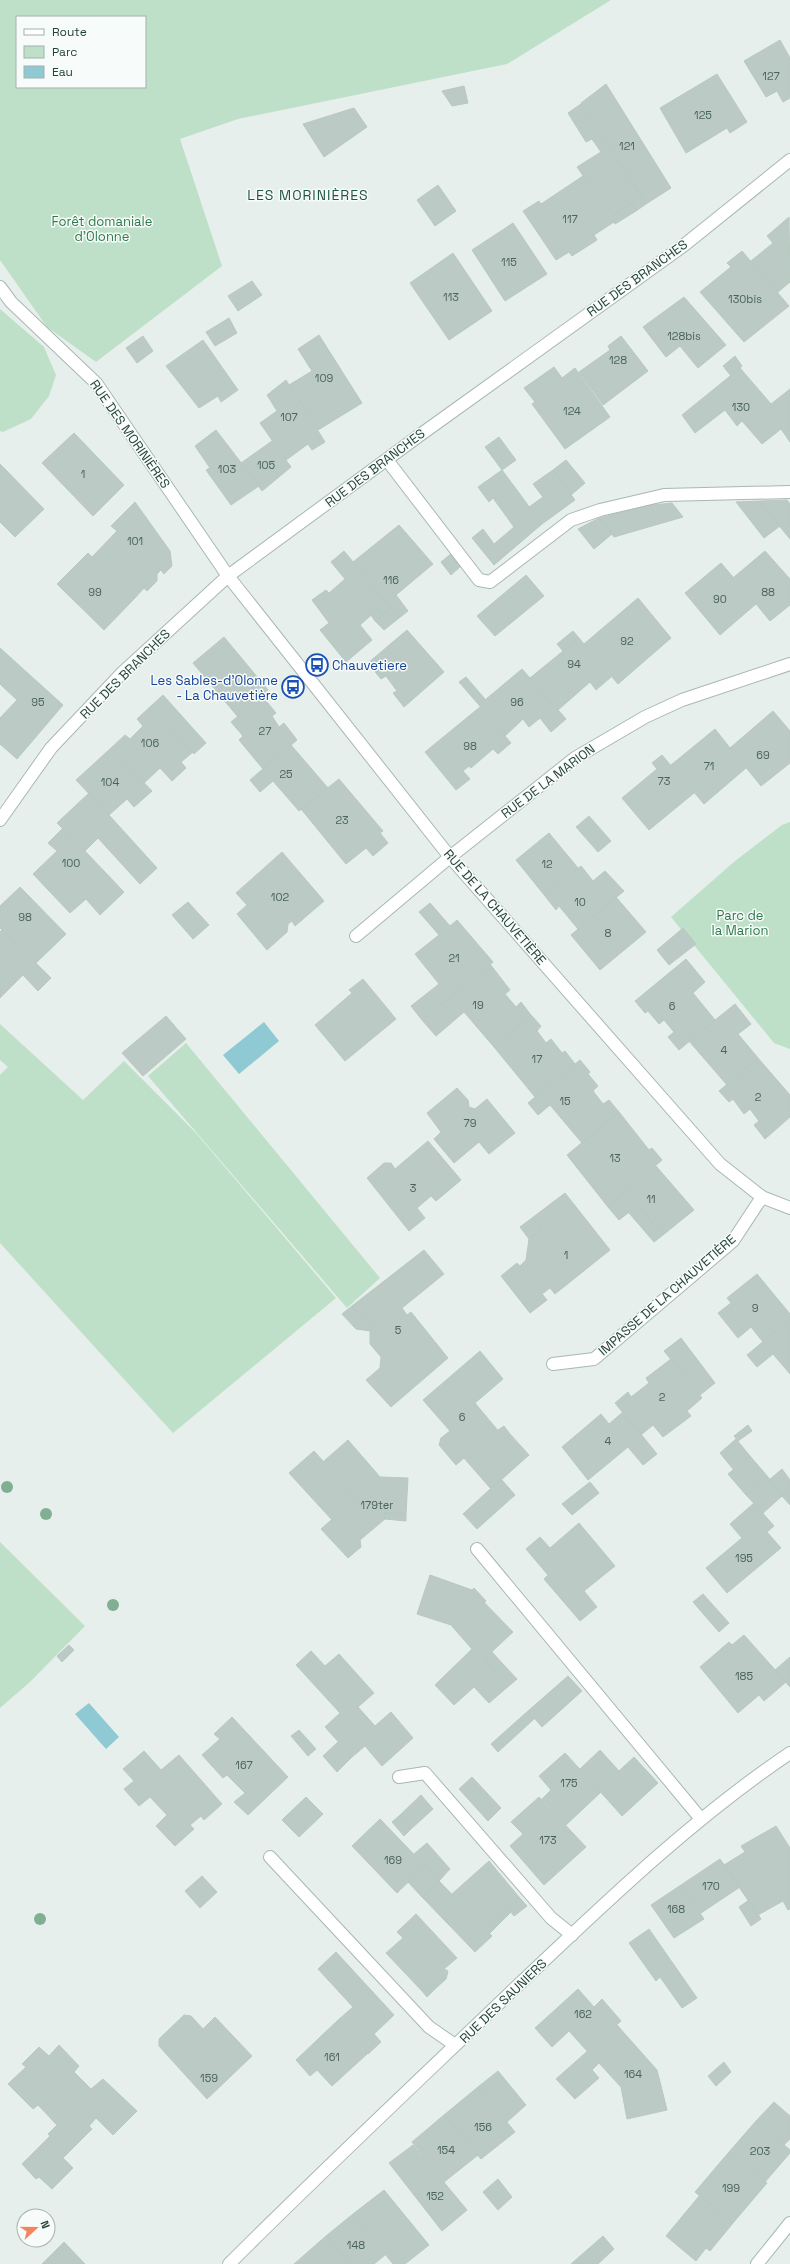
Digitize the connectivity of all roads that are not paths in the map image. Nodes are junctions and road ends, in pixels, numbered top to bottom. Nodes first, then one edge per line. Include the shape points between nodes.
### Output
1 (790, 160) edge
2 (0, 287) edge
3 (387, 460) junction
4 (790, 492) edge
5 (228, 576) junction
6 (790, 664) edge
7 (0, 820) edge
8 (450, 857) junction
9 (356, 936) dead end
10 (762, 1197) junction
11 (790, 1208) edge
12 (553, 1364) dead end
13 (477, 1549) dead end
14 (790, 1753) edge
15 (399, 1777) dead end
16 (701, 1819) junction
17 (270, 1858) dead end
18 (572, 1935) junction
19 (456, 2045) junction
20 (790, 2223) edge
21 (229, 2264) edge
22 (757, 2264) edge

1 - 3 street, RUE DES BRANCHES via 683,246
2 - 5 street, RUE DES MORINIÈRES via 11,302 96,384
3 - 4 street via 479,580 490,582 571,520 600,510 664,495
3 - 5 street, RUE DES BRANCHES
5 - 7 street, RUE DES BRANCHES via 104,691 51,748
5 - 8 street, RUE DE LA CHAUVETIÈRE
6 - 8 street, RUE DE LA MARION via 682,700 609,737 575,758
8 - 9 street, RUE DE LA MARION
8 - 10 street, RUE DE LA CHAUVETIÈRE via 720,1164
10 - 11 street, RUE DE LA CHAUVETIÈRE
10 - 12 street, IMPASSE DE LA CHAUVETIÈRE via 733,1241 594,1359
13 - 16 street
14 - 16 street, RUE DES SAUNIERS
15 - 18 street via 425,1773 551,1918
16 - 18 street, RUE DES SAUNIERS
17 - 19 street via 429,2027
18 - 19 street, RUE DES SAUNIERS
19 - 21 street, RUE DES SAUNIERS
20 - 22 street

